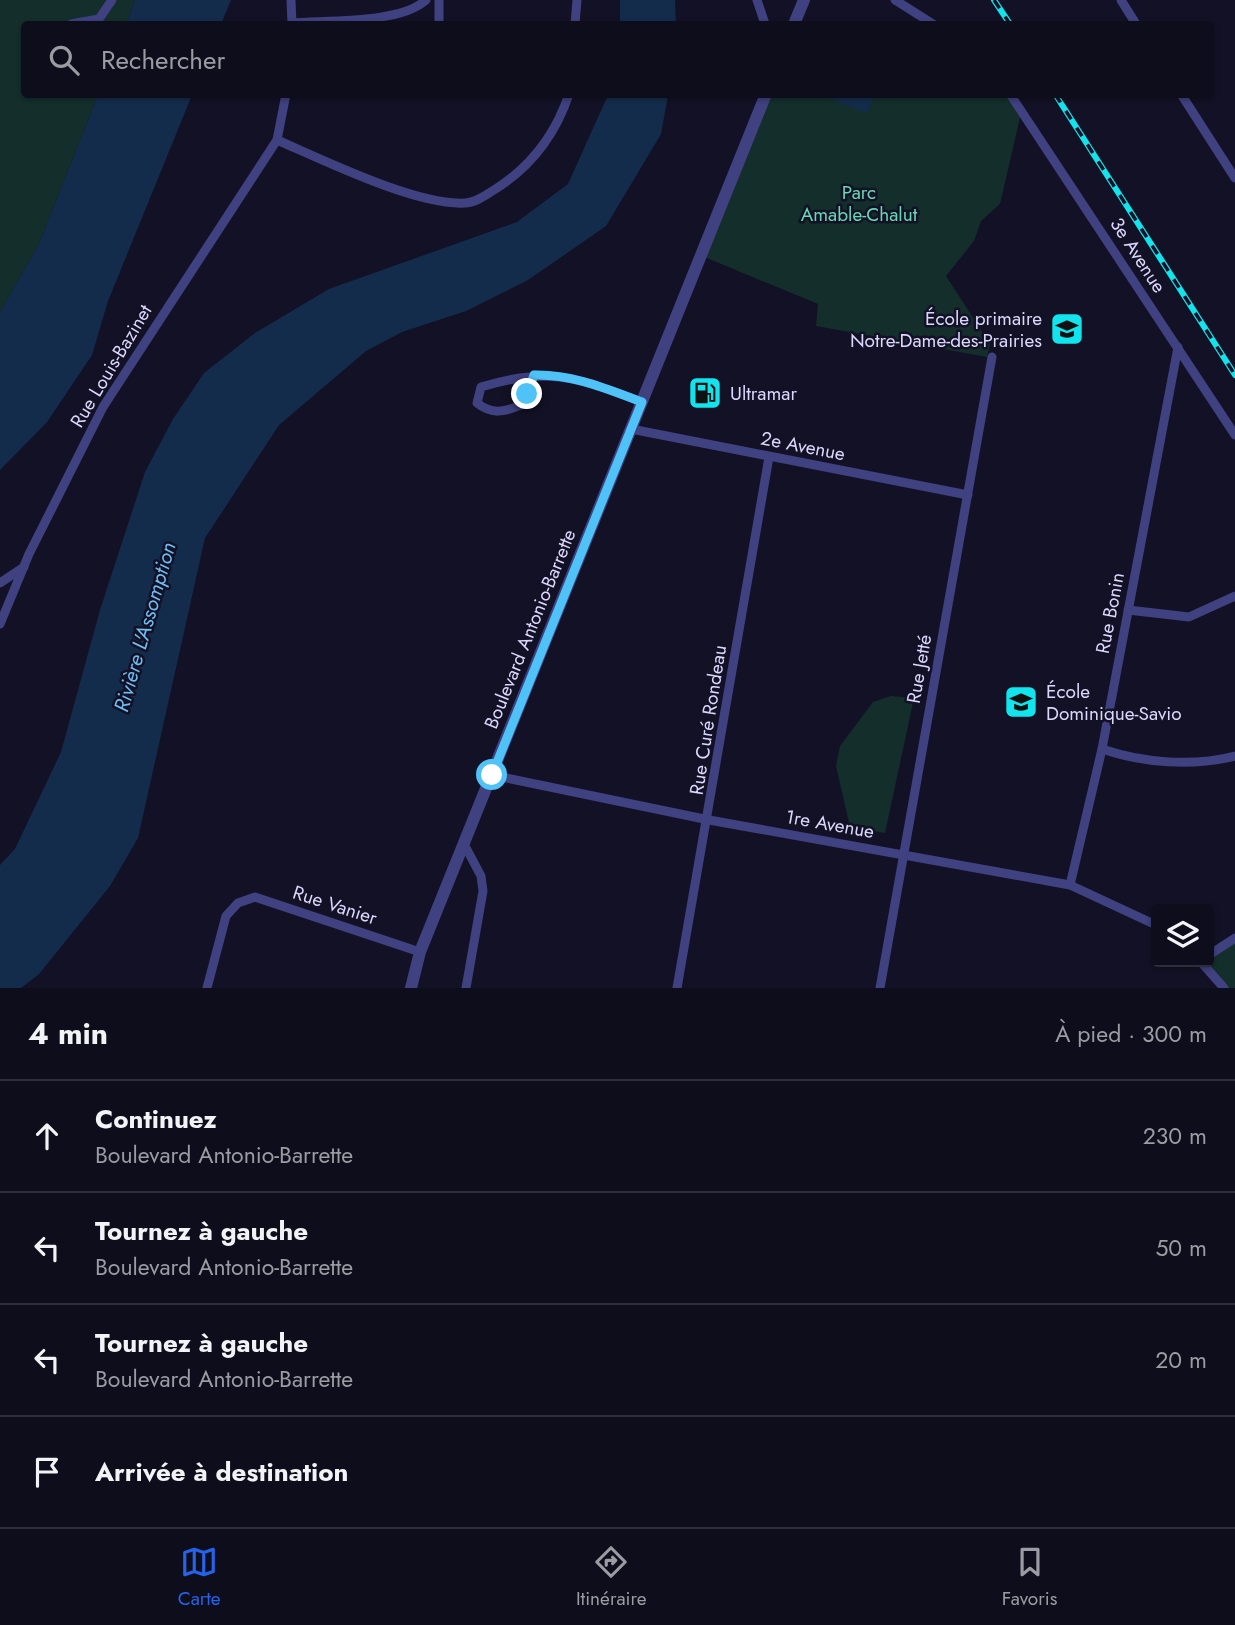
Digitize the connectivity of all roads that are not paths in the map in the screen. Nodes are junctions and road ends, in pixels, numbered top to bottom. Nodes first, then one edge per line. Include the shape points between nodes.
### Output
1 (112, 0) edge
2 (290, 0) edge
3 (426, 0) edge
4 (439, 0) edge
5 (577, 0) edge
6 (757, 0) edge
7 (804, 0) edge
8 (895, 0) edge
9 (1121, 0) edge
10 (402, 20) edge
11 (88, 21) edge
12 (292, 21) edge
13 (374, 21) edge
14 (439, 21) edge
15 (575, 21) edge
16 (764, 21) edge
17 (795, 21) edge
18 (928, 21) edge
19 (1134, 21) edge
20 (285, 98) edge
21 (568, 98) edge
22 (764, 98) edge
23 (1013, 98) edge
24 (1184, 98) edge
25 (277, 140) junction
26 (1234, 173) edge
27 (1178, 347) junction
28 (992, 357) dead end
29 (534, 375) junction
30 (642, 402) junction
31 (631, 429) junction
32 (1235, 435) edge
33 (769, 457) junction
34 (968, 495) junction
35 (24, 567) junction
36 (0, 583) edge
37 (1235, 596) edge
38 (1128, 610) junction
39 (0, 624) edge
40 (1102, 748) junction
41 (1235, 756) edge
42 (492, 775) junction
43 (709, 820) junction
44 (464, 844) junction
45 (903, 855) junction
46 (1070, 885) junction
47 (1151, 922) edge
48 (1235, 938) edge
49 (420, 952) junction
50 (1214, 952) edge
51 (1205, 967) edge
52 (207, 988) edge
53 (411, 988) edge
54 (466, 988) edge
55 (677, 988) edge
56 (880, 988) edge
57 (1224, 988) edge

1 - 11 street via 99,19
2 - 12 street
3 - 10 street
4 - 14 street
5 - 15 street
6 - 16 street
7 - 17 street
8 - 18 street
9 - 19 street
10 - 13 street
20 - 25 street, Rue Louis-Bazinet
21 - 25 street via 540,152 515,176 468,203 442,202 388,185
22 - 30 street, Boulevard Antonio-Barrette
23 - 27 street, 3e Avenue
24 - 26 street
25 - 35 street, Rue Louis-Bazinet via 103,407
27 - 32 street, 3e Avenue
27 - 38 street, Rue Bonin
28 - 34 street, Rue Jetté
29 - 29 street via 481,387 477,403 498,412 522,405
29 - 30 street via 589,382
30 - 31 street, Boulevard Antonio-Barrette
31 - 33 street, 2e Avenue
31 - 42 street, Boulevard Antonio-Barrette
33 - 34 street, 2e Avenue
33 - 43 street, Rue Curé Rondeau
34 - 45 street, Rue Jetté
35 - 36 street
35 - 39 street, Rue Louis-Bazinet
37 - 38 street via 1188,617
38 - 40 street, Rue Bonin
40 - 41 street via 1126,757 1172,761 1209,763
40 - 46 street, Rue Bonin
42 - 43 street, 1re Avenue
42 - 44 street, Boulevard Antonio-Barrette
43 - 45 street, 1re Avenue
43 - 55 street, Rue Curé Rondeau
44 - 49 street, Boulevard Antonio-Barrette
44 - 54 street via 481,876 483,891
45 - 46 street, 1re Avenue
45 - 56 street, Rue Jetté
46 - 47 street, 1re Avenue
48 - 50 street
49 - 52 street, Rue Vanier via 255,897 238,903 226,916
49 - 53 street, Boulevard Antonio-Barrette
51 - 57 street

